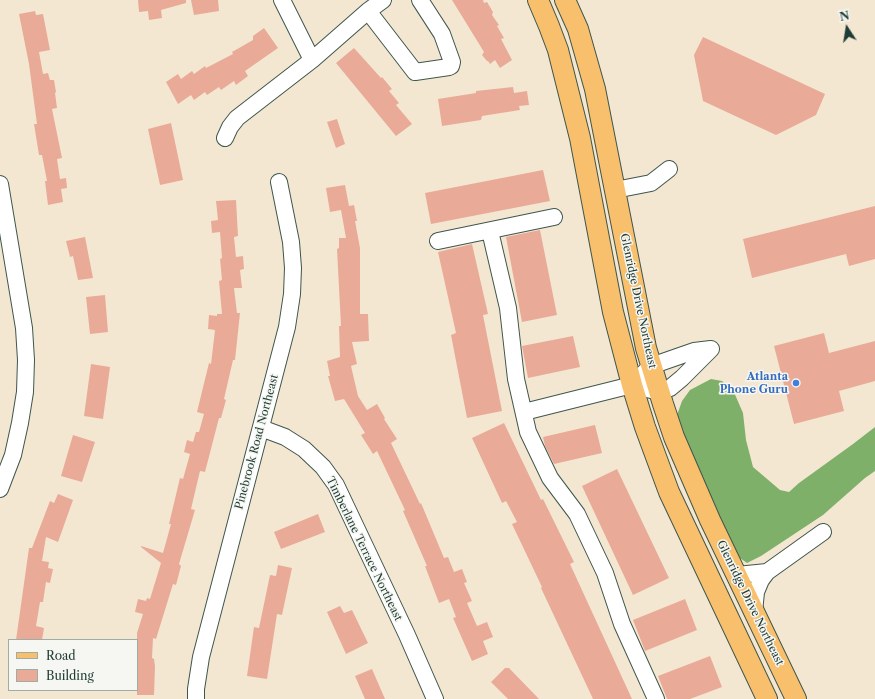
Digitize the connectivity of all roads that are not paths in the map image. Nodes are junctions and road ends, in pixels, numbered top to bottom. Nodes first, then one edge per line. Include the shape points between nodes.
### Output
1 (282, 0) edge
2 (383, 0) edge
3 (420, 0) edge
4 (538, 0) edge
5 (565, 0) edge
6 (368, 11) junction
7 (312, 60) junction
8 (225, 138) dead end
9 (279, 182) dead end
10 (1, 192) edge
11 (554, 217) dead end
12 (490, 231) junction
13 (438, 241) dead end
14 (651, 366) junction
15 (632, 385) junction
16 (659, 392) junction
17 (524, 412) junction
18 (261, 428) junction
19 (0, 489) edge
20 (823, 532) dead end
21 (767, 572) junction
22 (737, 576) junction
23 (754, 612) junction
24 (196, 699) edge
25 (435, 699) edge
26 (656, 699) edge
27 (767, 699) edge
28 (796, 699) edge

1 - 7 street
2 - 6 street
3 - 6 street via 442,34 452,62 449,67 415,72
4 - 15 main road via 558,50 580,138 613,312
5 - 14 main road, Glenridge Drive Northeast via 578,29 595,89
6 - 7 street
7 - 8 street via 237,118
9 - 18 street, Pinebrook Road Northeast via 291,242 292,294 287,327
10 - 19 street via 24,328 26,360 25,392 20,423 13,455
11 - 12 street
12 - 13 street
12 - 17 street via 508,308 516,379
14 - 15 street
14 - 16 main road, Glenridge Drive Northeast
14 - 16 street via 694,351 710,349 682,378 670,388
15 - 16 street
15 - 17 street
15 - 27 main road via 669,492
16 - 22 main road, Glenridge Drive Northeast via 674,437
17 - 26 street via 528,432 550,478 578,514 602,566 622,624
18 - 24 street, Pinebrook Road Northeast via 201,657
18 - 25 street, Timberlane Terrace Northeast via 285,437 304,449 336,485
20 - 21 street
21 - 22 street
21 - 23 street via 756,592
22 - 23 main road, Glenridge Drive Northeast
23 - 28 main road, Glenridge Drive Northeast

